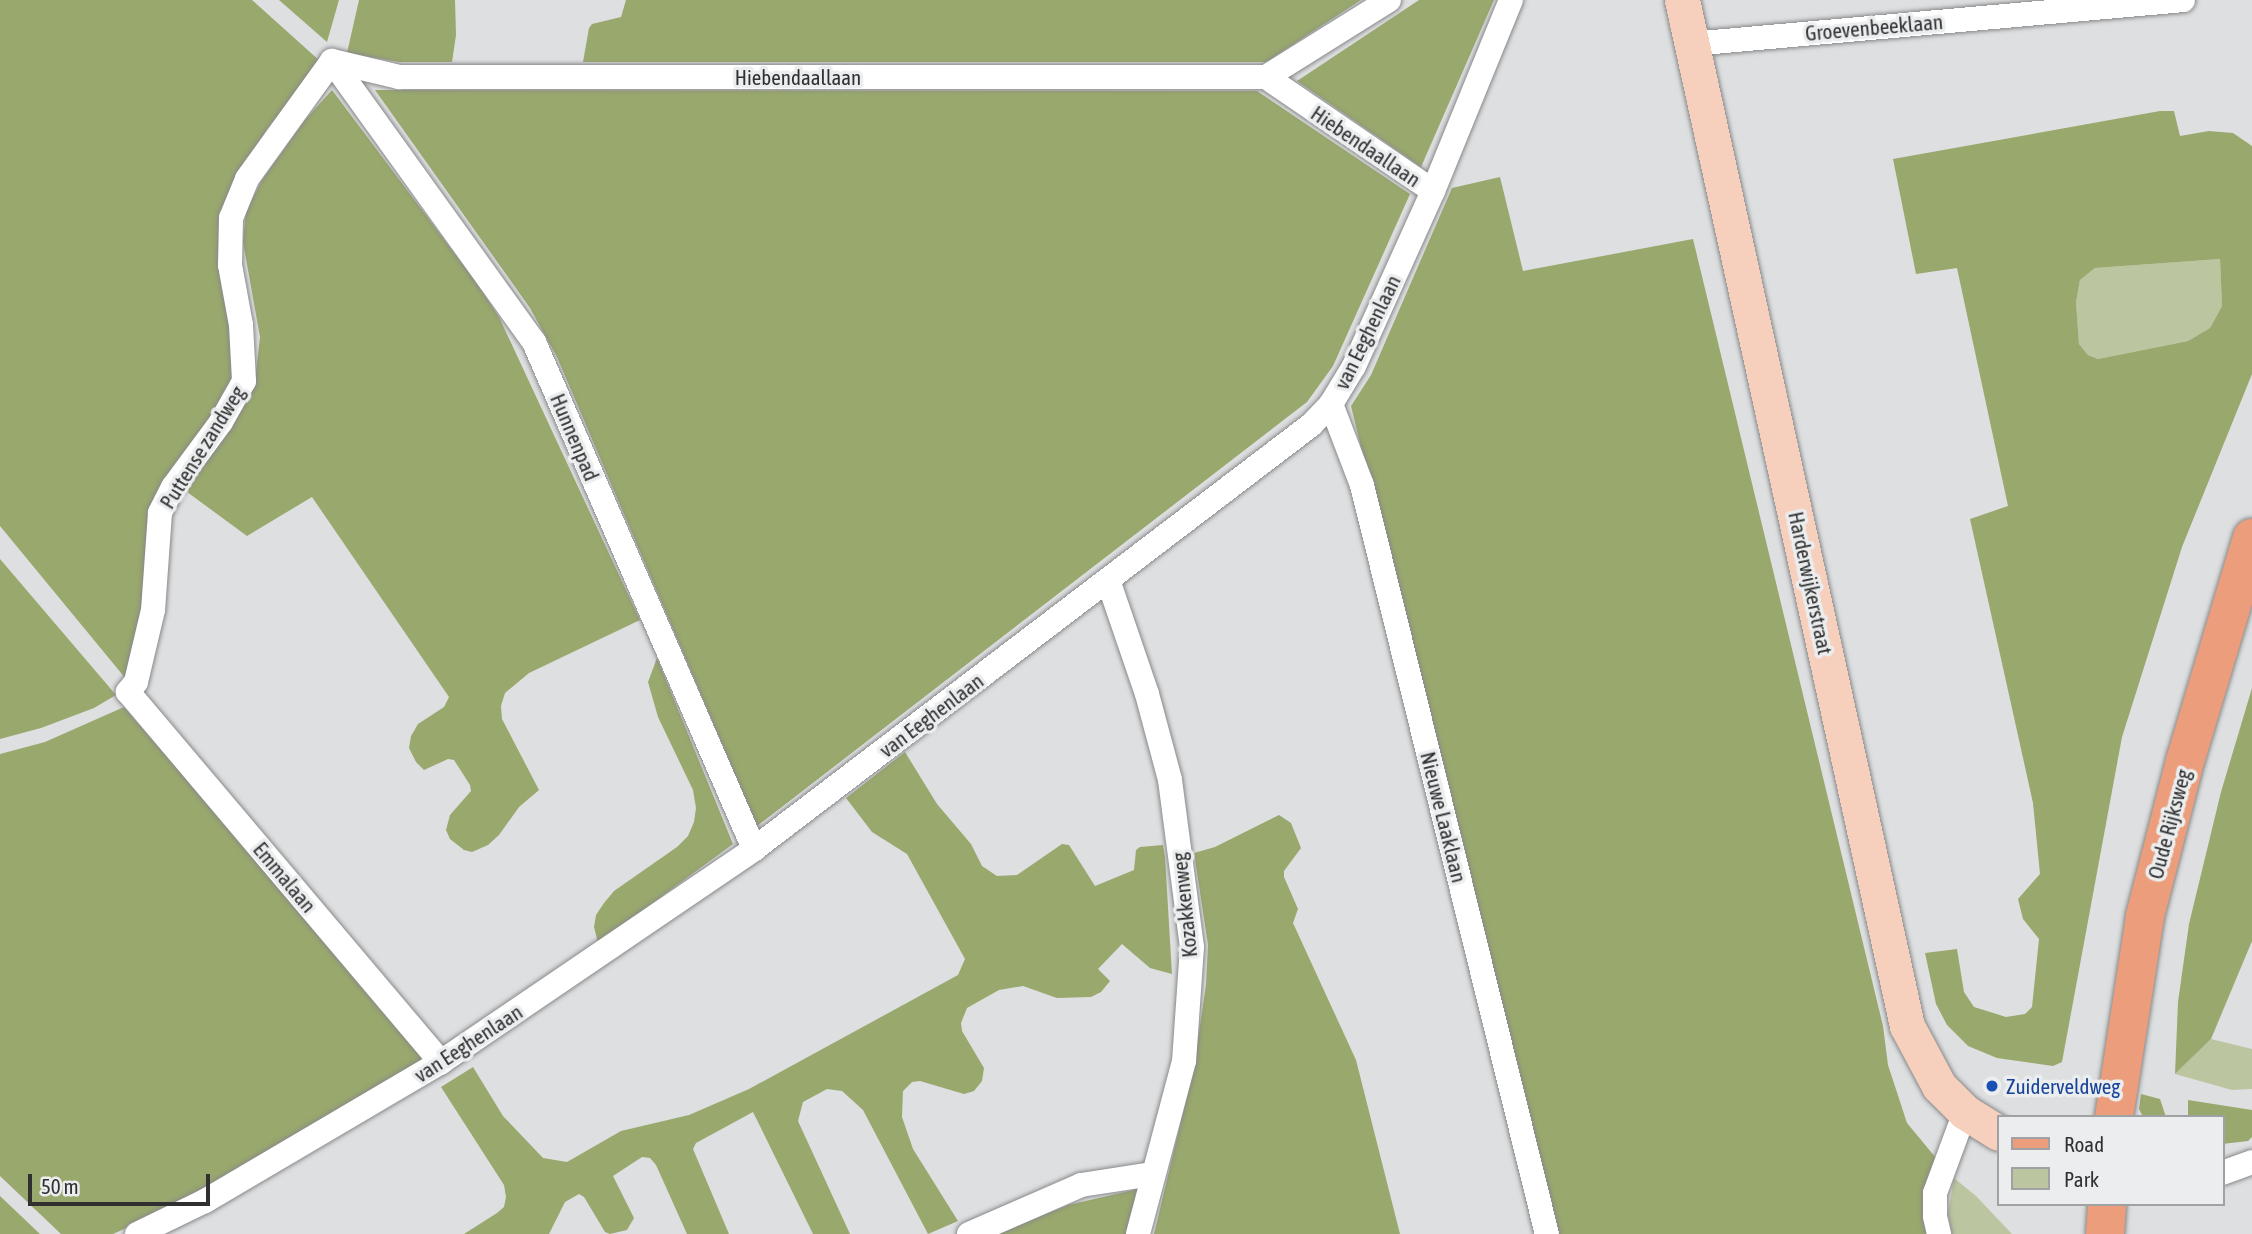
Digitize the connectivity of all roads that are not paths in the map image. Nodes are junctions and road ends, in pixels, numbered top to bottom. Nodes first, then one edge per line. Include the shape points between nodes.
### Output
1 (1389, 0) edge
2 (1511, 0) edge
3 (1682, 0) edge
4 (2183, 0) edge
5 (1691, 44) junction
6 (332, 61) junction
7 (1266, 77) junction
8 (1433, 191) junction
9 (1331, 404) junction
10 (2252, 538) edge
11 (1108, 580) junction
12 (128, 692) joint
13 (754, 849) junction
14 (441, 1062) junction
15 (1965, 1112) junction
16 (2114, 1115) edge
17 (1996, 1132) edge
18 (2252, 1162) edge
19 (2224, 1171) edge
20 (1153, 1174) junction
21 (2107, 1206) edge
22 (137, 1234) edge
23 (969, 1234) edge
24 (1138, 1234) edge
25 (1547, 1234) edge
26 (1939, 1234) edge
27 (2105, 1234) edge

1 - 7 street
2 - 8 street, van Eeghenlaan
3 - 5 main road, Harderwijkerstraat
4 - 5 street, Groevenbeeklaan
5 - 15 main road, Harderwijkerstraat via 1907,1026 1939,1086
6 - 7 street, Hiebendaallaan via 399,77
6 - 12 street, Puttense zandweg via 247,179 231,218 230,265 241,325 244,381 160,513 153,610 136,682
6 - 13 street, Hunnenpad via 534,342
7 - 8 street, Hiebendaallaan
8 - 9 street, van Eeghenlaan via 1354,366
9 - 11 street, van Eeghenlaan via 1311,425
9 - 25 street, Nieuwe Laaklaan via 1362,485
10 - 16 main road, Oude Rijksweg via 2186,758 2145,916
11 - 13 street, van Eeghenlaan
11 - 20 street, Kozakkenweg via 1170,780 1192,947 1184,1061
12 - 14 street, Emmalaan
13 - 14 street, van Eeghenlaan
14 - 22 street, van Eeghenlaan via 205,1201
15 - 17 main road, Harderwijkerstraat
15 - 26 street via 1935,1194
18 - 19 street
20 - 23 street via 1081,1185
20 - 24 street, Kozakkenweg
21 - 27 main road

